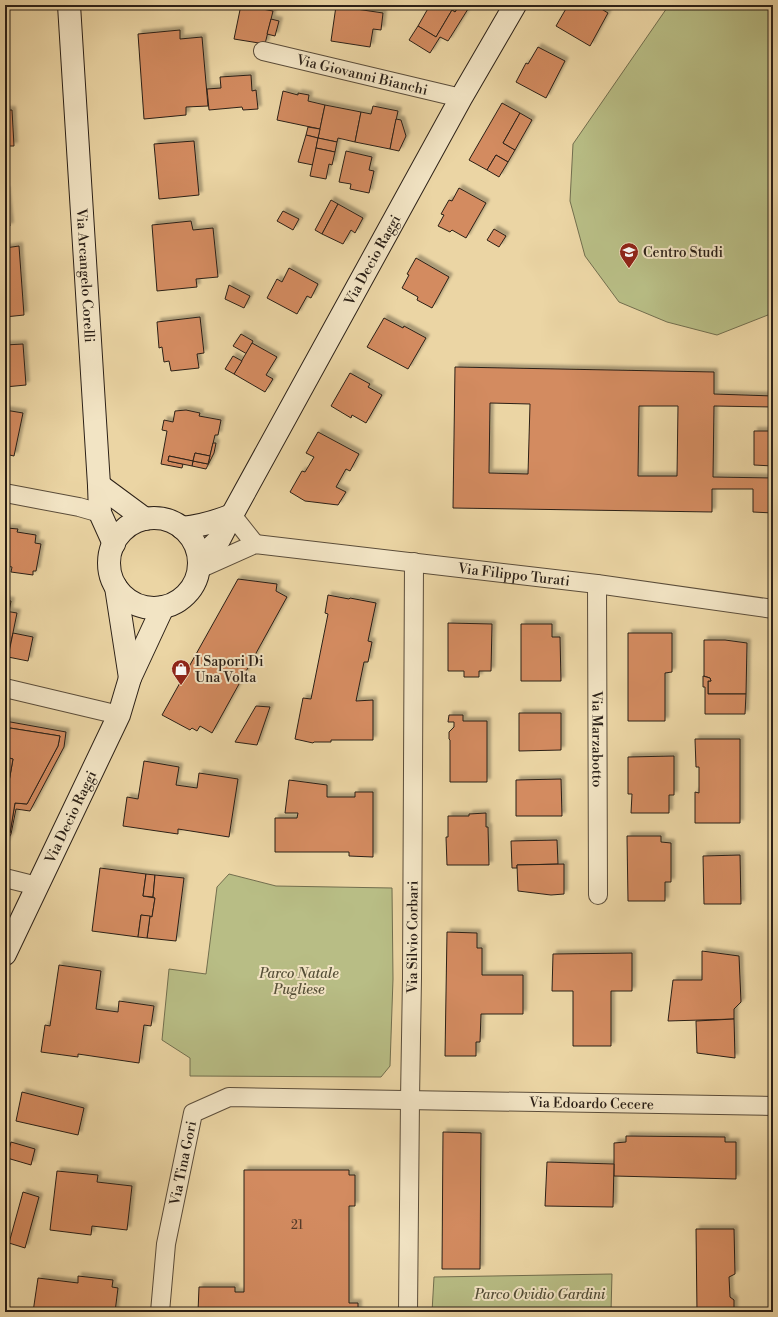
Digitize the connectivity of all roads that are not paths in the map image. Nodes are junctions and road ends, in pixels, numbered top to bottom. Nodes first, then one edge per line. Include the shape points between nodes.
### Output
1 (69, 5) edge
2 (515, 5) edge
3 (264, 51) dead end
4 (461, 98) junction
5 (99, 485) junction
6 (5, 493) edge
7 (100, 513) junction
8 (232, 515) junction
9 (145, 519) junction
10 (182, 528) junction
11 (114, 544) junction
12 (255, 544) junction
13 (414, 562) junction
14 (199, 564) junction
15 (597, 584) junction
16 (116, 588) junction
17 (163, 607) junction
18 (773, 609) edge
19 (130, 678) junction
20 (5, 688) edge
21 (119, 715) junction
22 (5, 878) edge
23 (37, 886) junction
24 (598, 895) dead end
25 (5, 954) edge
26 (410, 1099) junction
27 (773, 1106) edge
28 (160, 1312) edge
29 (408, 1312) edge

1 - 5 main road, Via Arcangelo Corelli
2 - 4 main road, Via Decio Raggi
3 - 4 street, Via Giovanni Bianchi
4 - 8 main road, Via Decio Raggi
5 - 7 main road, Via Arcangelo Corelli
5 - 9 main road
6 - 7 street
7 - 11 main road, Via Arcangelo Corelli
8 - 10 main road via 199,526
8 - 12 street
8 - 14 main road, Via Decio Raggi via 219,540
9 - 10 main road via 171,521
9 - 11 main road via 121,532
10 - 14 main road via 191,536
11 - 16 main road via 110,566
12 - 13 street, Via Filippo Turati
12 - 14 street
13 - 15 street, Via Filippo Turati
13 - 26 street, Via Silvio Corbari
14 - 17 main road via 195,582 187,594 177,602
15 - 18 street, Via Filippo Turati
15 - 24 street, Via Marzabotto
16 - 17 main road via 137,604 150,608
16 - 19 main road, Via Decio Raggi
17 - 19 main road, Via Decio Raggi
19 - 21 main road, Via Decio Raggi
20 - 21 street
21 - 23 main road, Via Decio Raggi
22 - 23 street
23 - 25 main road, Via Decio Raggi
26 - 27 street, Via Edoardo Cecere
26 - 28 street, Via Tina Gori via 229,1097 194,1113 166,1244
26 - 29 street, Via Silvio Corbari

